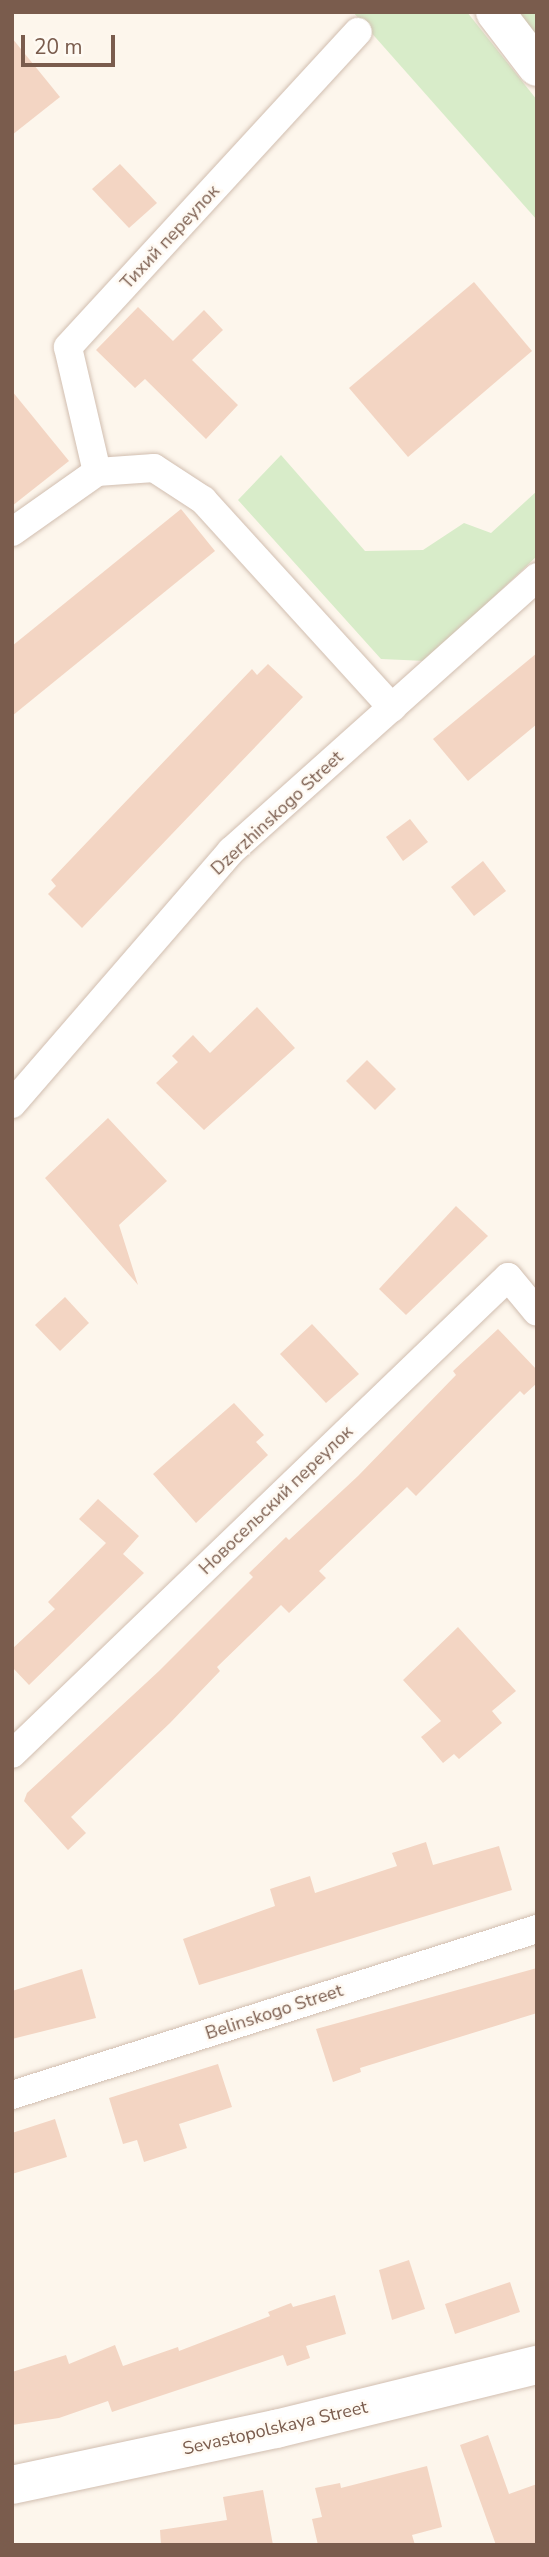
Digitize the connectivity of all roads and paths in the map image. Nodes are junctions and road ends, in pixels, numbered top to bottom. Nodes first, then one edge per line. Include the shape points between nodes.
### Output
1 (495, 12) edge
2 (358, 32) dead end
3 (537, 66) edge
4 (97, 472) junction
5 (12, 531) edge
6 (537, 577) edge
7 (392, 708) junction
8 (12, 1104) edge
9 (537, 1312) edge
10 (12, 1754) edge
11 (537, 1929) edge
12 (12, 2095) edge
13 (537, 2365) edge
14 (12, 2485) edge

1 - 3 main road
2 - 4 street, Тихий переулок via 68,347
4 - 5 street
4 - 7 street via 154,468 203,500
6 - 7 street, Dzerzhinskogo Street
7 - 8 street, Dzerzhinskogo Street via 231,851
9 - 10 street, Новосельский переулок via 508,1277
11 - 12 street, Belinskogo Street
13 - 14 main road, Sevastopolskaya Street via 276,2429

